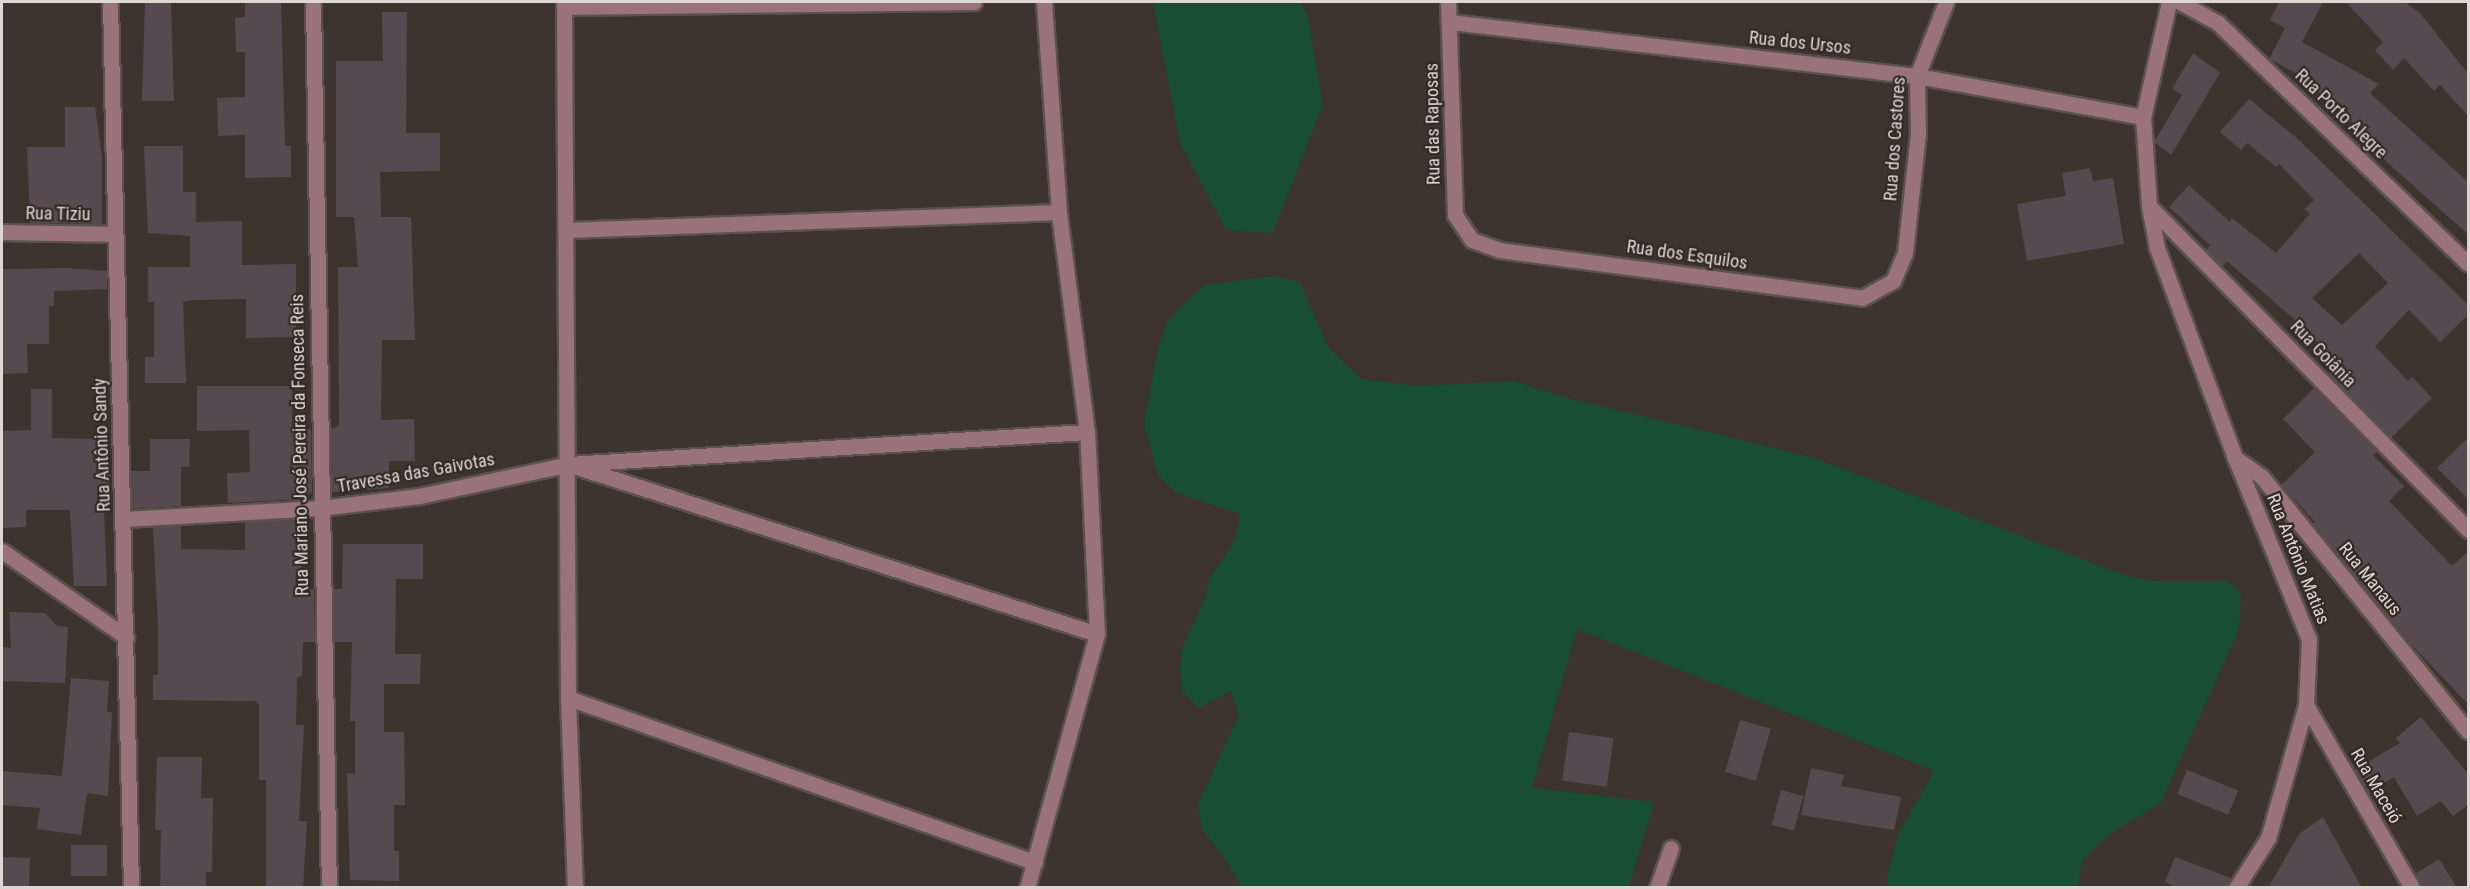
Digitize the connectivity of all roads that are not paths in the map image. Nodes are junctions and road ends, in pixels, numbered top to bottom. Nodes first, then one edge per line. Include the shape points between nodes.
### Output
1 (110, 2) edge
2 (314, 2) edge
3 (974, 2) edge
4 (1044, 2) edge
5 (1448, 2) edge
6 (1946, 2) edge
7 (2169, 2) edge
8 (2180, 2) edge
9 (564, 4) edge
10 (1450, 22) junction
11 (1917, 76) junction
12 (2143, 117) junction
13 (2149, 206) junction
14 (1059, 212) junction
15 (567, 230) junction
16 (2, 232) edge
17 (114, 234) junction
18 (2181, 236) junction
19 (1473, 240) joint
20 (2157, 248) junction
21 (2469, 264) edge
22 (1893, 281) joint
23 (1087, 432) junction
24 (2235, 458) junction
25 (569, 464) junction
26 (320, 508) junction
27 (124, 519) junction
28 (2469, 530) edge
29 (2, 551) edge
30 (1097, 634) junction
31 (126, 637) junction
32 (568, 698) junction
33 (2306, 705) junction
34 (2469, 730) edge
35 (1671, 848) dead end
36 (1035, 862) junction
37 (131, 888) edge
38 (329, 888) edge
39 (575, 888) edge
40 (1027, 888) edge
41 (1657, 888) edge
42 (2236, 888) edge
43 (2412, 888) edge

1 - 17 street, Rua Antônio Sandy
2 - 26 street, Rua Mariano José Pereira da Fonseca Reis
3 - 9 street
4 - 14 street
5 - 10 street, Rua das Raposas
6 - 11 street, Rua dos Castores
7 - 12 street, Rua Antônio Matias
8 - 21 street, Rua Porto Alegre via 2218,23
9 - 15 street
10 - 11 street, Rua dos Ursos
10 - 19 street, Rua das Raposas via 1455,215
11 - 12 street, Rua dos Ursos
11 - 22 street, Rua dos Castores via 1918,134 1905,253
12 - 13 street, Rua Antônio Matias
13 - 18 street, Rua Goiânia
13 - 20 street, Rua Antônio Matias
14 - 15 street
14 - 23 street
15 - 25 street
16 - 17 street, Rua Tiziu
17 - 27 street, Rua Antônio Sandy
18 - 20 street
18 - 28 street, Rua Goiânia
19 - 22 street, Rua dos Esquilos via 1498,250 1862,298
20 - 24 street, Rua Antônio Matias
23 - 25 street, Travessa das Gaivotas
23 - 30 street
24 - 33 street, Rua Antônio Matias via 2309,639
24 - 34 street, Rua Manaus via 2262,477
25 - 26 street, Travessa das Gaivotas via 419,496
25 - 30 street
25 - 32 street
26 - 27 street, Travessa das Gaivotas
26 - 38 street, Rua Mariano José Pereira da Fonseca Reis
27 - 31 street, Rua Antônio Sandy
29 - 31 street
30 - 36 street
31 - 37 street, Rua Antônio Sandy
32 - 36 street
32 - 39 street
33 - 42 street, Rua Antônio Matias via 2268,838
33 - 43 street, Rua Maceió
35 - 41 street
36 - 40 street

